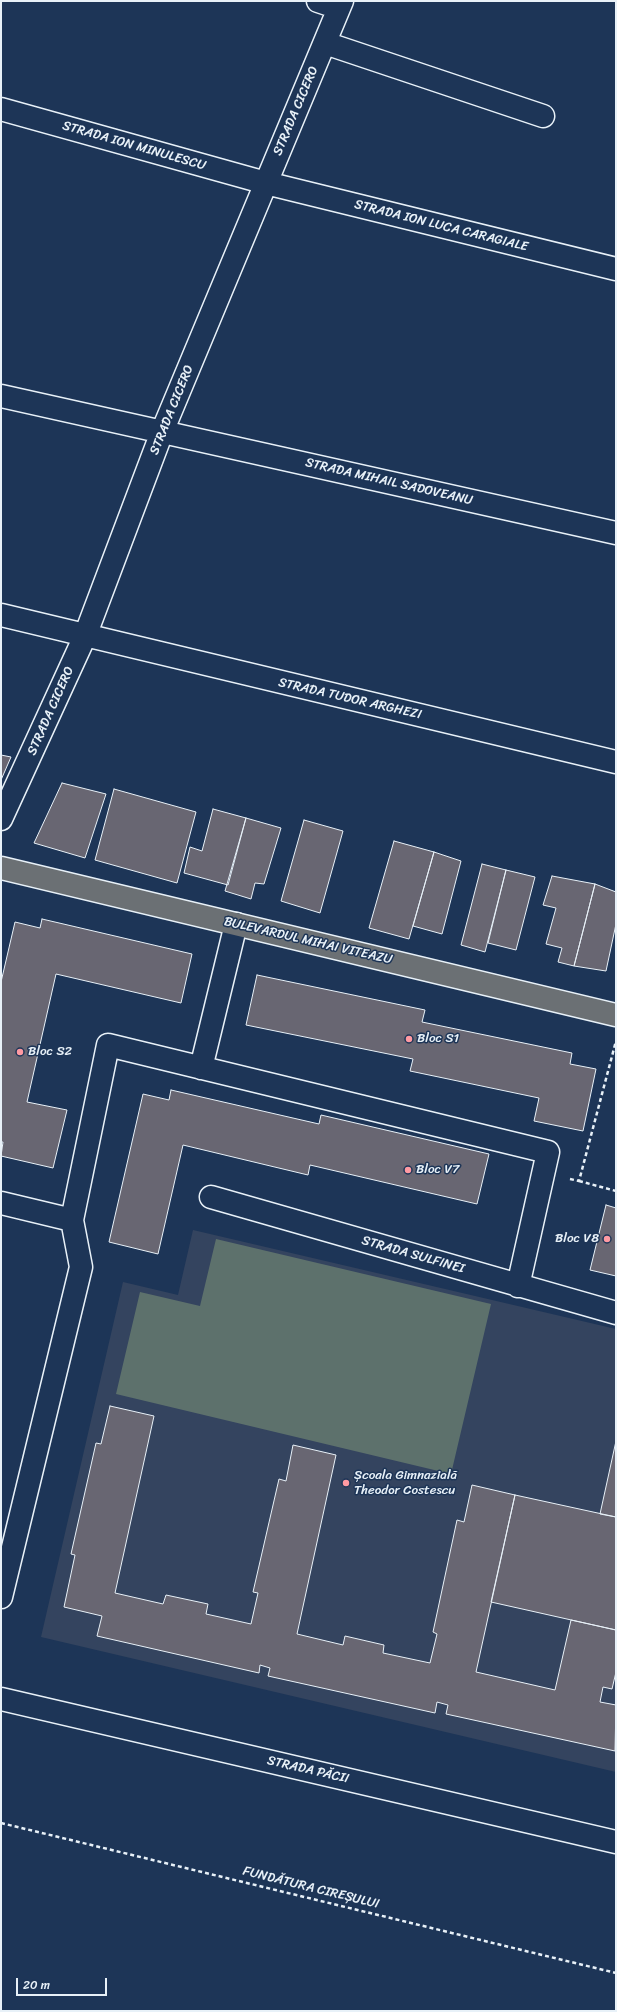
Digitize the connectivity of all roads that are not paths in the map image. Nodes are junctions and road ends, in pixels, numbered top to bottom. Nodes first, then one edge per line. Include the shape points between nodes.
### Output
1 (318, 1) edge
2 (341, 5) edge
3 (325, 43) junction
4 (1, 109) edge
5 (543, 116) dead end
6 (266, 183) junction
7 (616, 269) edge
8 (1, 396) edge
9 (162, 432) junction
10 (616, 533) edge
11 (1, 615) edge
12 (85, 636) junction
13 (616, 762) edge
14 (1, 820) edge
15 (1, 868) edge
16 (236, 924) junction
17 (616, 1014) edge
18 (201, 1068) junction
19 (211, 1197) dead end
20 (1, 1203) edge
21 (72, 1220) junction
22 (518, 1286) junction
23 (616, 1313) edge
24 (1, 1597) edge
25 (1, 1698) edge
26 (616, 1842) edge

1 - 2 street
2 - 3 street, STRADA CICERO
3 - 5 street
3 - 6 street, STRADA CICERO
4 - 6 street, STRADA ION MINULESCU
6 - 7 street, STRADA ION LUCA CARAGIALE
6 - 9 street, STRADA CICERO
8 - 9 street, STRADA MIHAIL SADOVEANU
9 - 10 street, STRADA MIHAIL SADOVEANU
9 - 12 street, STRADA CICERO
11 - 12 street, STRADA TUDOR ARGHEZI
12 - 13 street, STRADA TUDOR ARGHEZI
12 - 14 street, STRADA CICERO
15 - 16 main road, BULEVARDUL MIHAI VITEAZU
16 - 17 main road, BULEVARDUL MIHAI VITEAZU
16 - 18 street
18 - 21 street via 108,1045
18 - 22 street via 548,1152
19 - 22 street, STRADA SULFINEI
20 - 21 street
21 - 24 street via 81,1267
22 - 23 street, STRADA SULFINEI
25 - 26 street, STRADA PĂCII

